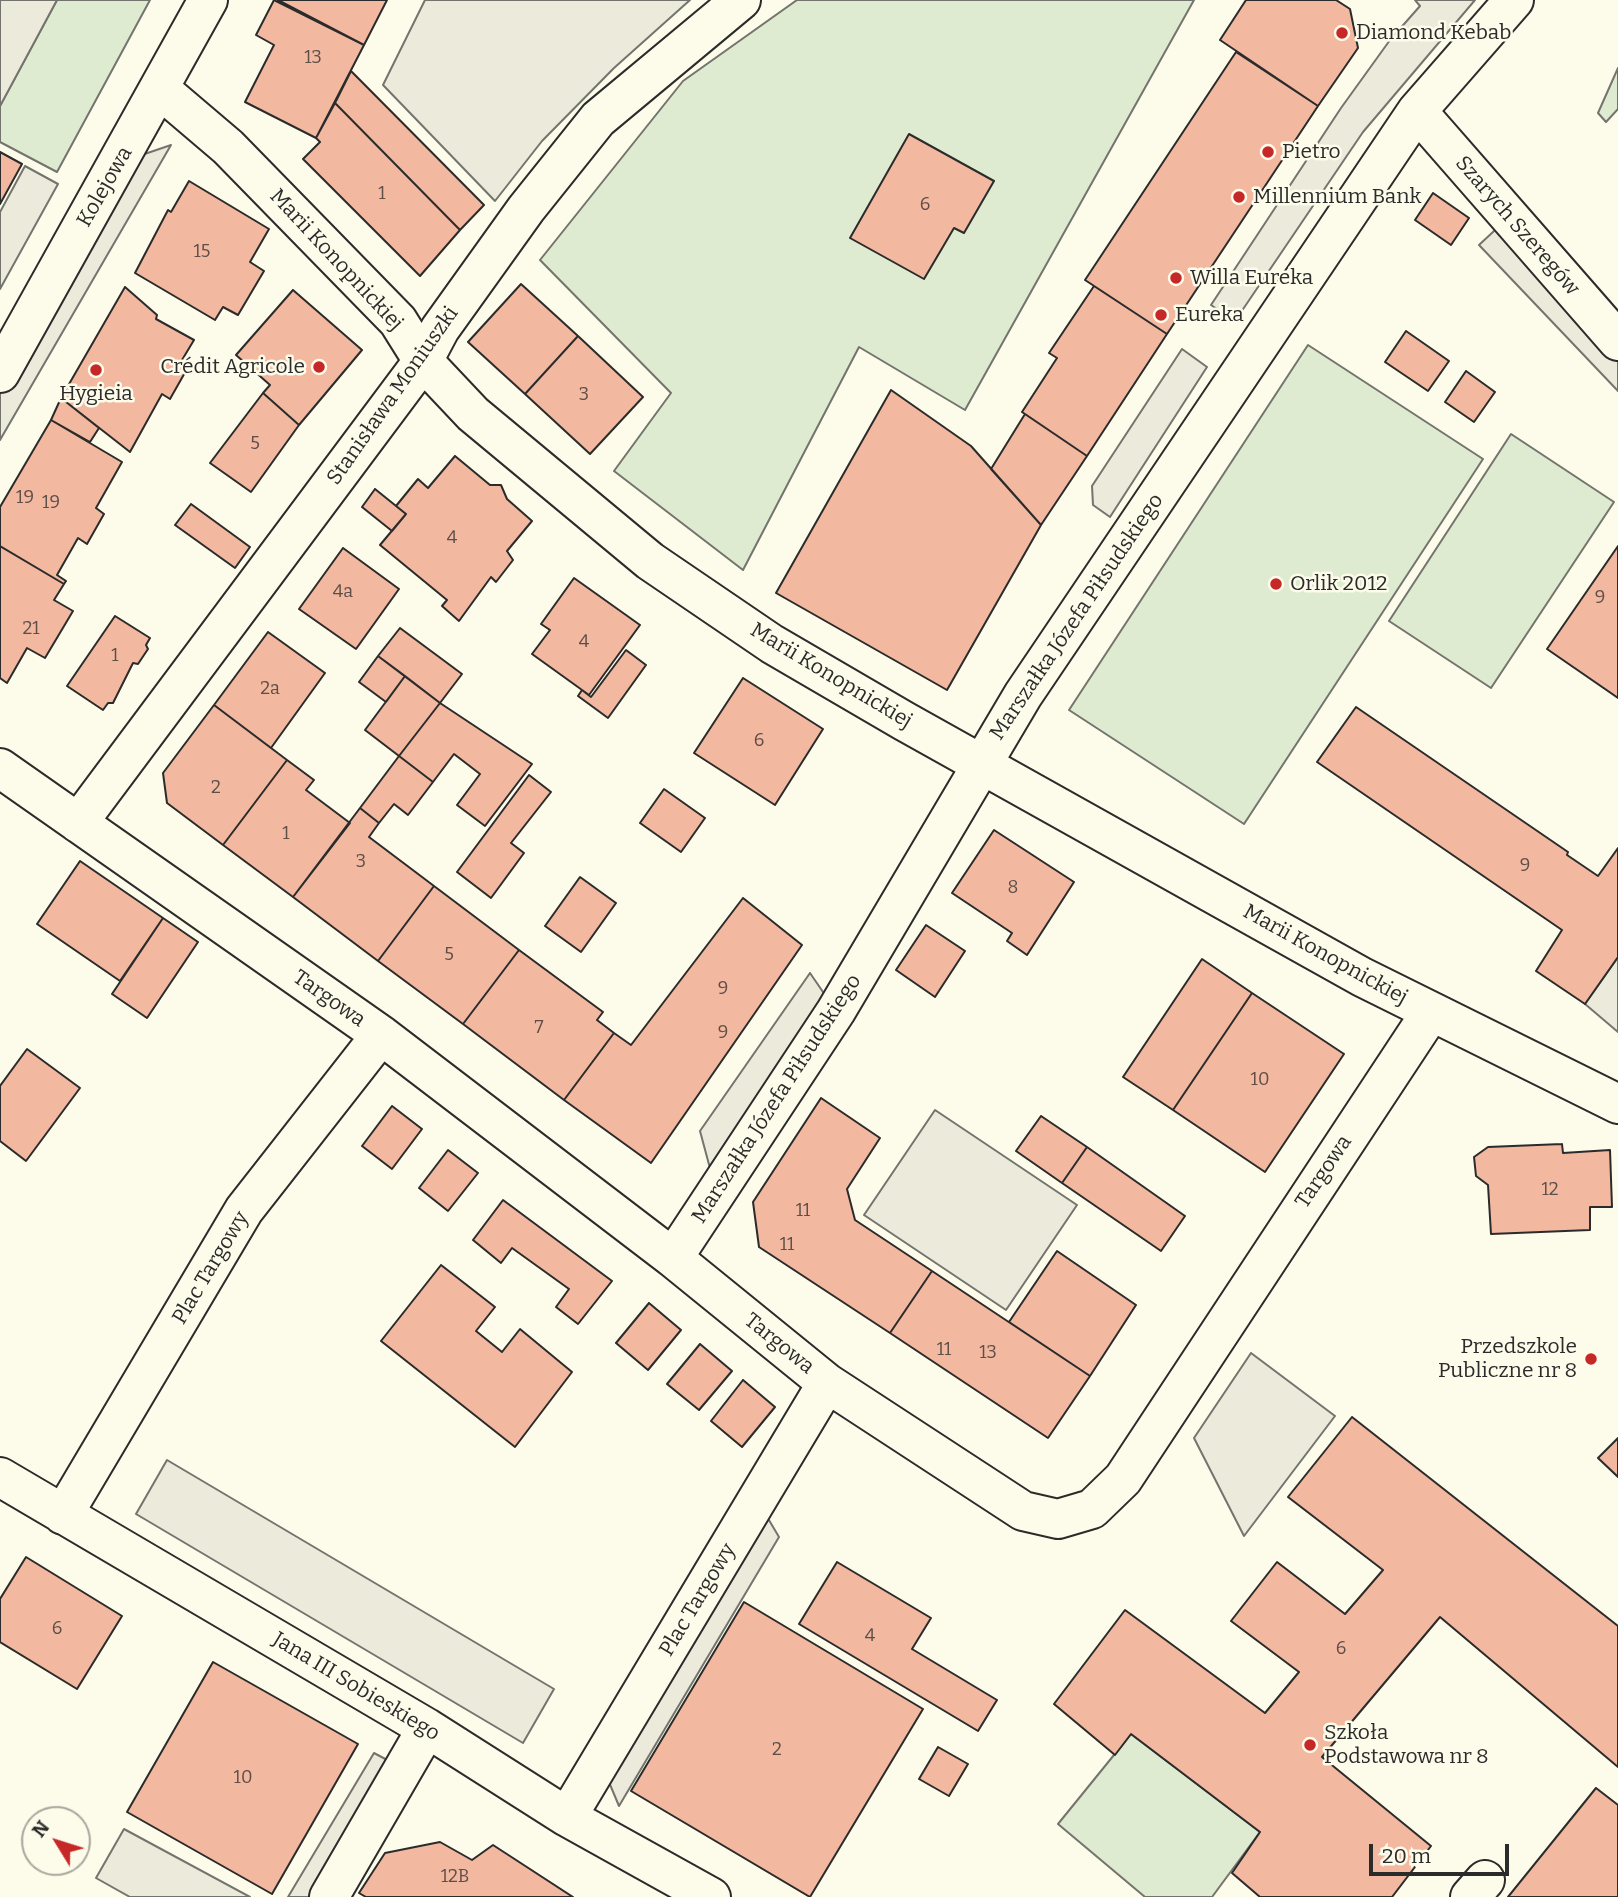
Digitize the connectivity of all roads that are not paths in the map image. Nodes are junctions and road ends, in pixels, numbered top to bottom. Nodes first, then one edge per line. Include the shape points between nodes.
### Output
1 (208, 0) edge
2 (741, 0) edge
3 (1514, 0) edge
4 (160, 90) junction
5 (1417, 111) junction
6 (1618, 341) edge
7 (423, 361) junction
8 (0, 373) edge
9 (981, 763) junction
10 (0, 768) edge
11 (78, 822) junction
12 (1431, 1012) junction
13 (381, 1035) junction
14 (1618, 1104) edge
15 (673, 1258) junction
16 (827, 1383) junction
17 (0, 1478) edge
18 (63, 1516) junction
19 (427, 1728) junction
20 (567, 1817) junction
21 (329, 1897) edge
22 (711, 1897) edge

1 - 4 street, Kolejowa
2 - 7 street, Stanisława Moniuszki via 598,119 518,220
3 - 5 street, Marszałka Józefa Piłsudskiego
4 - 7 street, Marii Konopnickiej via 228,147 388,311
4 - 8 street, Kolejowa
5 - 6 street, Szarych Szeregów
5 - 9 street, Marszałka Józefa Piłsudskiego
7 - 9 street, Marii Konopnickiej via 473,414 650,561 772,644
7 - 11 street, Stanisława Moniuszki
9 - 12 street, Marii Konopnickiej
9 - 15 street, Marszałka Józefa Piłsudskiego via 836,1011
10 - 11 street, Targowa
11 - 13 street, Targowa
12 - 14 street, Marii Konopnickiej
12 - 16 street, Targowa via 1123,1479 1092,1509 1058,1520 1023,1511
13 - 15 street, Targowa
13 - 18 street, Plac Targowy via 244,1210
15 - 16 street, Targowa
16 - 20 street, Plac Targowy
17 - 18 street, Jana III Sobieskiego
18 - 19 street, Jana III Sobieskiego
19 - 20 street, Jana III Sobieskiego
19 - 21 street
20 - 22 street, Jana III Sobieskiego

